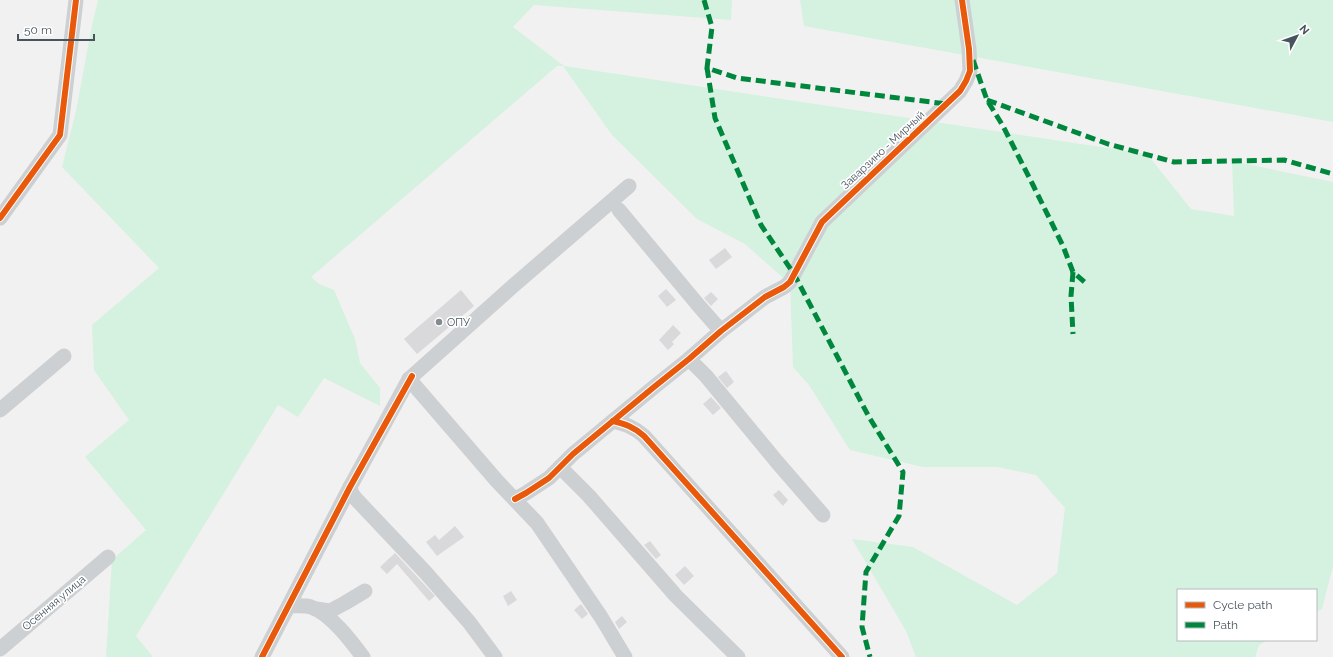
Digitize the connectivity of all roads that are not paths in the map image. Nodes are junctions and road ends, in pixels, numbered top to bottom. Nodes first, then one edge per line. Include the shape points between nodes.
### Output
1 (76, 0) edge
2 (962, 0) edge
3 (629, 186) dead end
4 (619, 210) dead end
5 (0, 218) edge
6 (721, 331) junction
7 (64, 356) dead end
8 (689, 360) junction
9 (410, 377) junction
10 (0, 410) edge
11 (613, 421) junction
12 (560, 468) junction
13 (350, 488) junction
14 (515, 499) junction
15 (823, 515) dead end
16 (108, 557) dead end
17 (365, 591) dead end
18 (289, 606) junction
19 (316, 609) junction
20 (0, 649) edge
21 (262, 657) edge
22 (363, 657) edge
23 (495, 657) edge
24 (625, 657) edge
25 (738, 657) edge
26 (842, 657) edge

1 - 5 street via 60,135
2 - 6 street, Заварзино - Мирный via 970,71 960,91 822,222 790,282 765,297
3 - 9 street
4 - 6 street
6 - 8 street, Заварзино - Мирный
7 - 10 street
8 - 11 street, Заварзино - Мирный
8 - 15 street via 706,376
9 - 13 street
9 - 14 street
11 - 12 street, Заварзино - Мирный
11 - 26 street via 626,424 644,436
12 - 14 street, Заварзино - Мирный
12 - 25 street via 589,496 676,596
13 - 18 street
13 - 23 street via 356,499 469,622
14 - 24 street via 537,523
16 - 20 street, Осенняя улица
17 - 19 street via 330,611
18 - 19 street
18 - 21 street
19 - 22 street via 341,630

